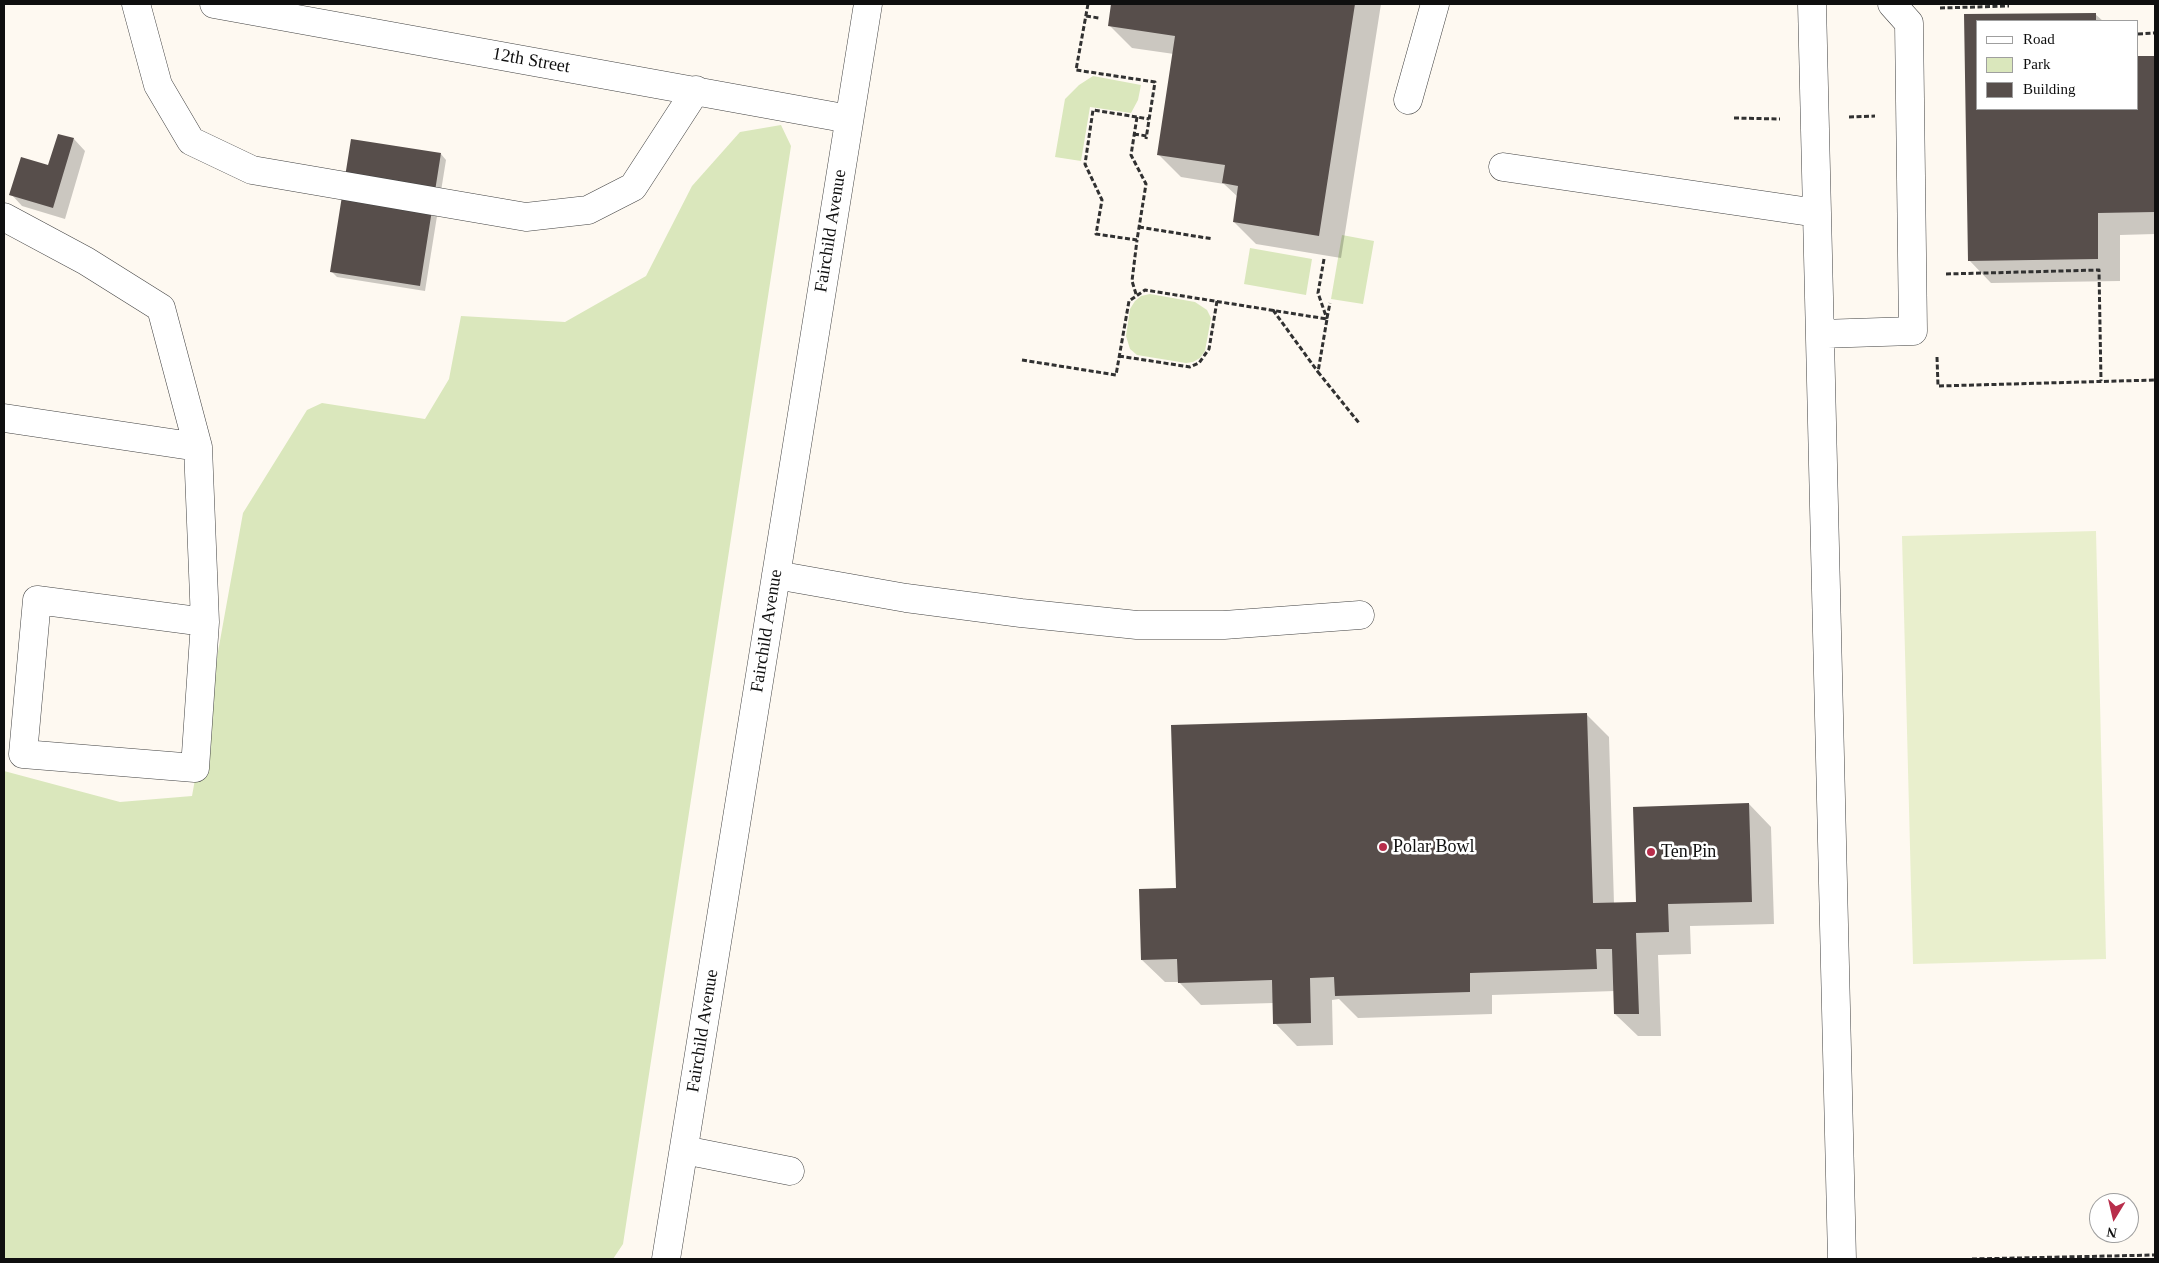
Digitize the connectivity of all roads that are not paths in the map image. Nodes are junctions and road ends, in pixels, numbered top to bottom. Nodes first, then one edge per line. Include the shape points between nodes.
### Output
1 (136, 4) edge
2 (214, 4) edge
3 (868, 4) edge
4 (1435, 4) edge
5 (1812, 4) edge
6 (1892, 4) edge
7 (696, 90) junction
8 (1408, 100) dead end
9 (849, 118) junction
10 (1503, 167) dead end
11 (1817, 213) junction
12 (4, 217) edge
13 (1820, 334) junction
14 (4, 418) edge
15 (198, 447) junction
16 (776, 575) junction
17 (1360, 615) dead end
18 (205, 622) junction
19 (13, 752) edge
20 (684, 1150) junction
21 (790, 1171) dead end
22 (666, 1259) edge
23 (1842, 1259) edge

1 - 7 street via 158,85 191,141 252,170 526,217 588,210 633,187
2 - 7 street, 12th Street
3 - 9 street, Fairchild Avenue
4 - 8 street
5 - 11 street
6 - 13 street via 1909,23 1913,331
7 - 9 street, 12th Street
9 - 16 street, Fairchild Avenue
10 - 11 street
11 - 13 street
12 - 15 street via 86,261 161,308
13 - 23 street
14 - 15 street
15 - 18 street
16 - 17 street via 906,598 1137,625 1224,625
16 - 20 street, Fairchild Avenue
18 - 19 street via 37,600
18 - 19 street via 195,768
20 - 21 street
20 - 22 street, Fairchild Avenue

